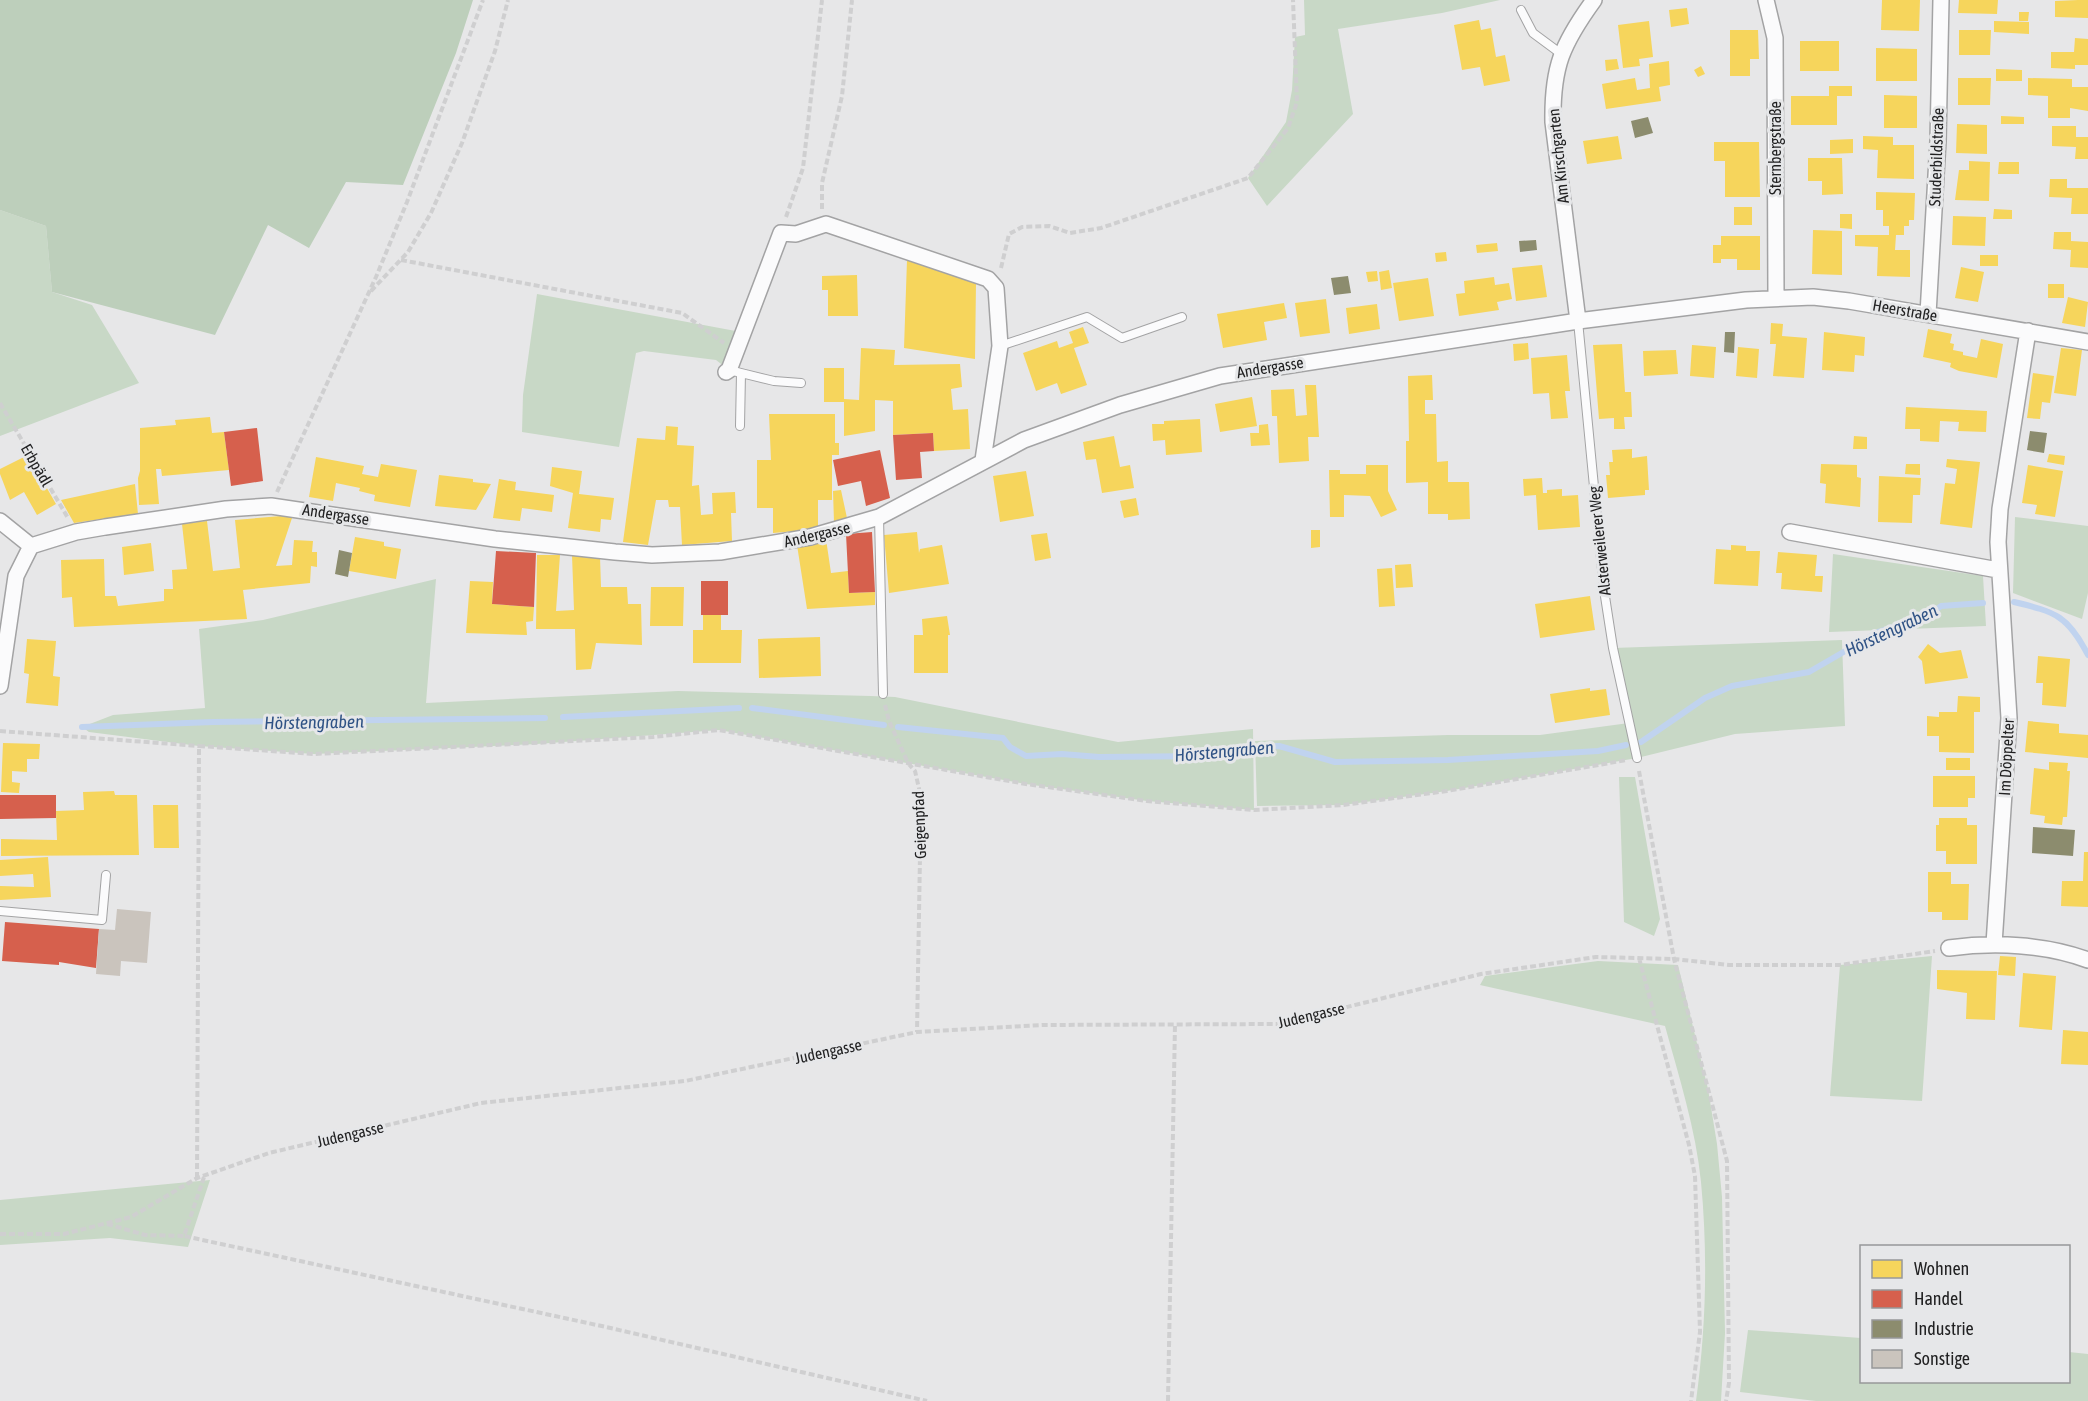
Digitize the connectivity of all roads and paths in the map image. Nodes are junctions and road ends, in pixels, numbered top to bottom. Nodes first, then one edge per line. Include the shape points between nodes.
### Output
1 (483, 0) edge
2 (508, 0) edge
3 (822, 0) edge
4 (852, 0) edge
5 (1293, 0) edge
6 (1594, 0) edge
7 (1766, 0) edge
8 (1941, 0) edge
9 (1521, 10) dead end
10 (1560, 53) junction
11 (826, 224) junction
12 (781, 233) junction
13 (401, 260) junction
14 (996, 288) junction
15 (369, 292) junction
16 (1776, 298) junction
17 (1720, 303) joint
18 (1928, 314) junction
19 (1182, 317) dead end
20 (1578, 321) junction
21 (2028, 331) junction
22 (2088, 342) edge
23 (1000, 346) junction
24 (732, 367) junction
25 (801, 383) dead end
26 (0, 404) edge
27 (740, 426) dead end
28 (982, 460) junction
29 (271, 506) junction
30 (879, 517) junction
31 (0, 520) edge
32 (73, 527) dead end
33 (1790, 532) dead end
34 (31, 546) junction
35 (1998, 570) junction
36 (0, 686) edge
37 (883, 694) joint
38 (0, 731) edge
39 (199, 746) junction
40 (1637, 758) junction
41 (908, 764) junction
42 (106, 875) dead end
43 (0, 911) edge
44 (1994, 944) junction
45 (1949, 948) joint
46 (1639, 958) junction
47 (1674, 959) junction
48 (2088, 960) edge
49 (1175, 1024) junction
50 (917, 1032) junction
51 (204, 1176) junction
52 (197, 1178) junction
53 (106, 1223) junction
54 (0, 1234) edge
55 (184, 1236) junction
56 (927, 1401) edge
57 (1168, 1401) edge
58 (1691, 1401) edge
59 (1726, 1401) edge

1 - 15 path
2 - 13 path via 495,51 462,142 431,213
3 - 12 path via 803,168
4 - 11 path via 842,96 822,183
5 - 14 path via 1297,102 1288,128 1248,178 1101,228 1070,233 1049,226 1022,227 1009,234
6 - 10 street, Am Kirschgarten
7 - 16 street, Sternbergstraße via 1774,38
8 - 18 street, Studerbildstraße
9 - 10 lane via 1533,33
10 - 20 street, Am Kirschgarten via 1552,90 1553,122
11 - 12 street via 796,234
11 - 14 street via 988,279
12 - 24 street
13 - 15 path
13 - 24 path via 682,313 731,348
14 - 23 street
15 - 29 path
16 - 17 street, Heerstraße
16 - 18 street, Heerstraße via 1849,301
17 - 20 street, Andergasse
18 - 21 street, Heerstraße
19 - 23 lane via 1122,338 1087,317
20 - 28 street, Andergasse via 1220,376 1069,422
20 - 40 lane, Alsterweilerer Weg via 1604,590
21 - 22 street, Heerstraße
21 - 35 street, Im Döppelter via 2000,509
23 - 28 street
24 - 25 lane via 774,381
24 - 27 lane
26 - 32 path, Erbpädl
28 - 30 street, Andergasse
29 - 30 street, Andergasse via 495,539 652,555 720,552 810,537
29 - 34 street, Andergasse via 105,526
30 - 37 lane
31 - 34 street
33 - 35 street
34 - 36 street via 16,576
35 - 44 street, Im Döppelter via 2009,718
37 - 41 path, Geigenpfad via 889,721
38 - 39 path
39 - 41 path via 314,754 652,737 719,730
39 - 52 path
40 - 41 path via 1447,791 1343,805 1254,810 1147,801
40 - 47 path
41 - 50 path, Geigenpfad via 915,771 921,797
42 - 43 lane via 102,920
44 - 45 street
44 - 48 street
45 - 47 path, Judengasse via 1840,965 1729,965
46 - 47 path, Judengasse
46 - 49 path, Judengasse via 1596,957 1481,974 1278,1024
46 - 58 path via 1695,1176 1700,1332
47 - 59 path via 1727,1161
49 - 50 path, Judengasse via 1042,1025
49 - 57 path
50 - 51 path, Judengasse via 685,1082 481,1103 269,1153
51 - 52 path, Judengasse
51 - 55 path
52 - 53 path, Judengasse via 130,1217
53 - 54 path, Judengasse via 64,1234
53 - 55 path via 145,1235
55 - 56 path

